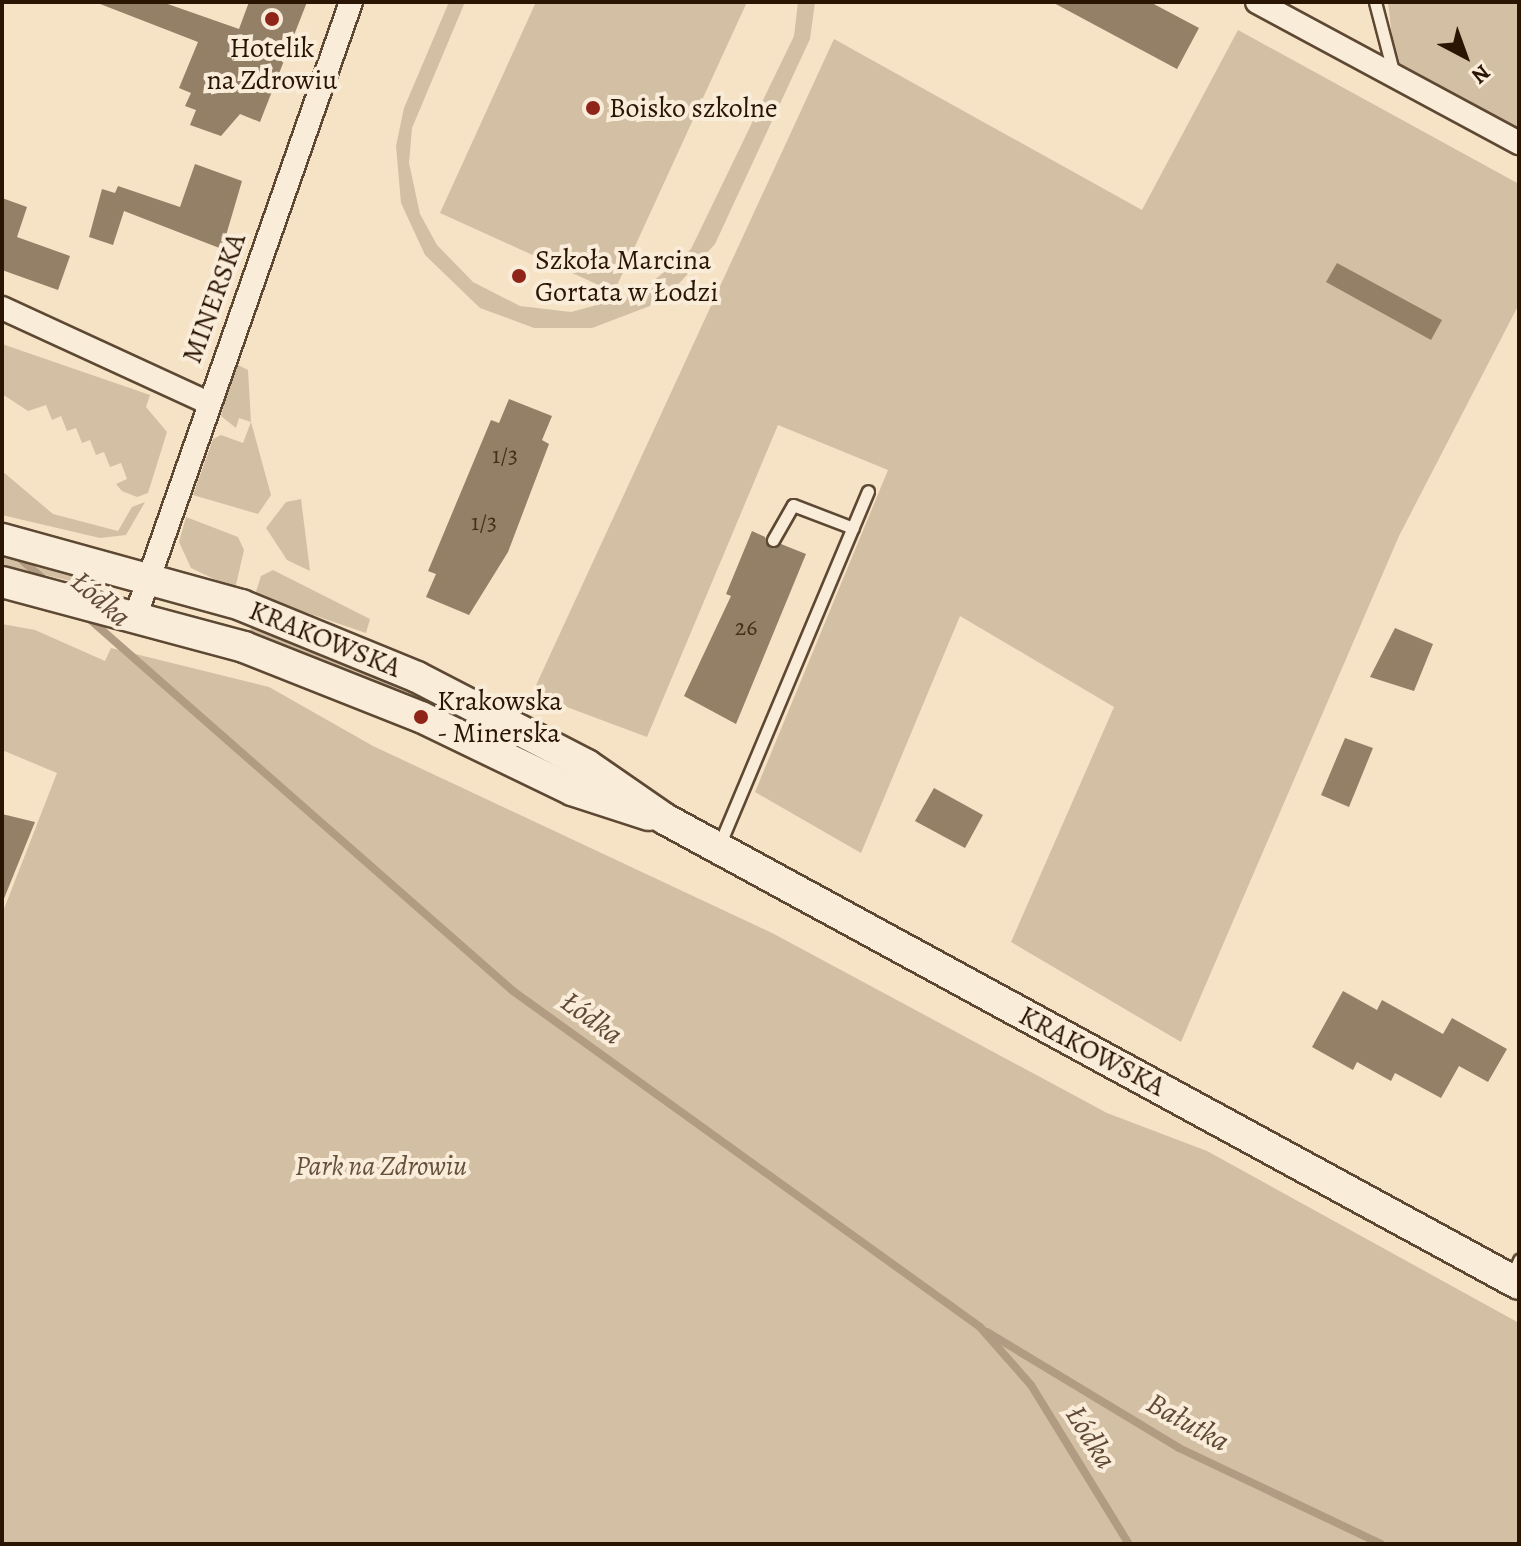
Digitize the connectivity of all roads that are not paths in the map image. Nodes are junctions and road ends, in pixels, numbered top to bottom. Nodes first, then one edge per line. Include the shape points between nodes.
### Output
1 (351, 2) edge
2 (1257, 2) edge
3 (1375, 2) edge
4 (1397, 78) junction
5 (1519, 143) edge
6 (2, 308) edge
7 (209, 403) junction
8 (868, 491) dead end
9 (853, 528) junction
10 (2, 539) edge
11 (773, 540) dead end
12 (149, 577) junction
13 (11, 583) edge
14 (122, 610) junction
15 (665, 819) junction
16 (718, 848) junction
17 (1516, 1274) edge

1 - 7 street, MINERSKA
2 - 4 street
3 - 4 lane via 1385,56
4 - 5 street
6 - 7 street
7 - 12 street, MINERSKA
8 - 9 lane
9 - 11 lane via 793,505
9 - 16 lane
10 - 12 main road, KRAKOWSKA
12 - 14 street, MINERSKA
12 - 15 main road, KRAKOWSKA via 275,617 417,677 587,765
13 - 14 main road, KRAKOWSKA
14 - 15 main road, KRAKOWSKA via 335,682 572,790
15 - 16 main road, KRAKOWSKA
16 - 17 main road, KRAKOWSKA

